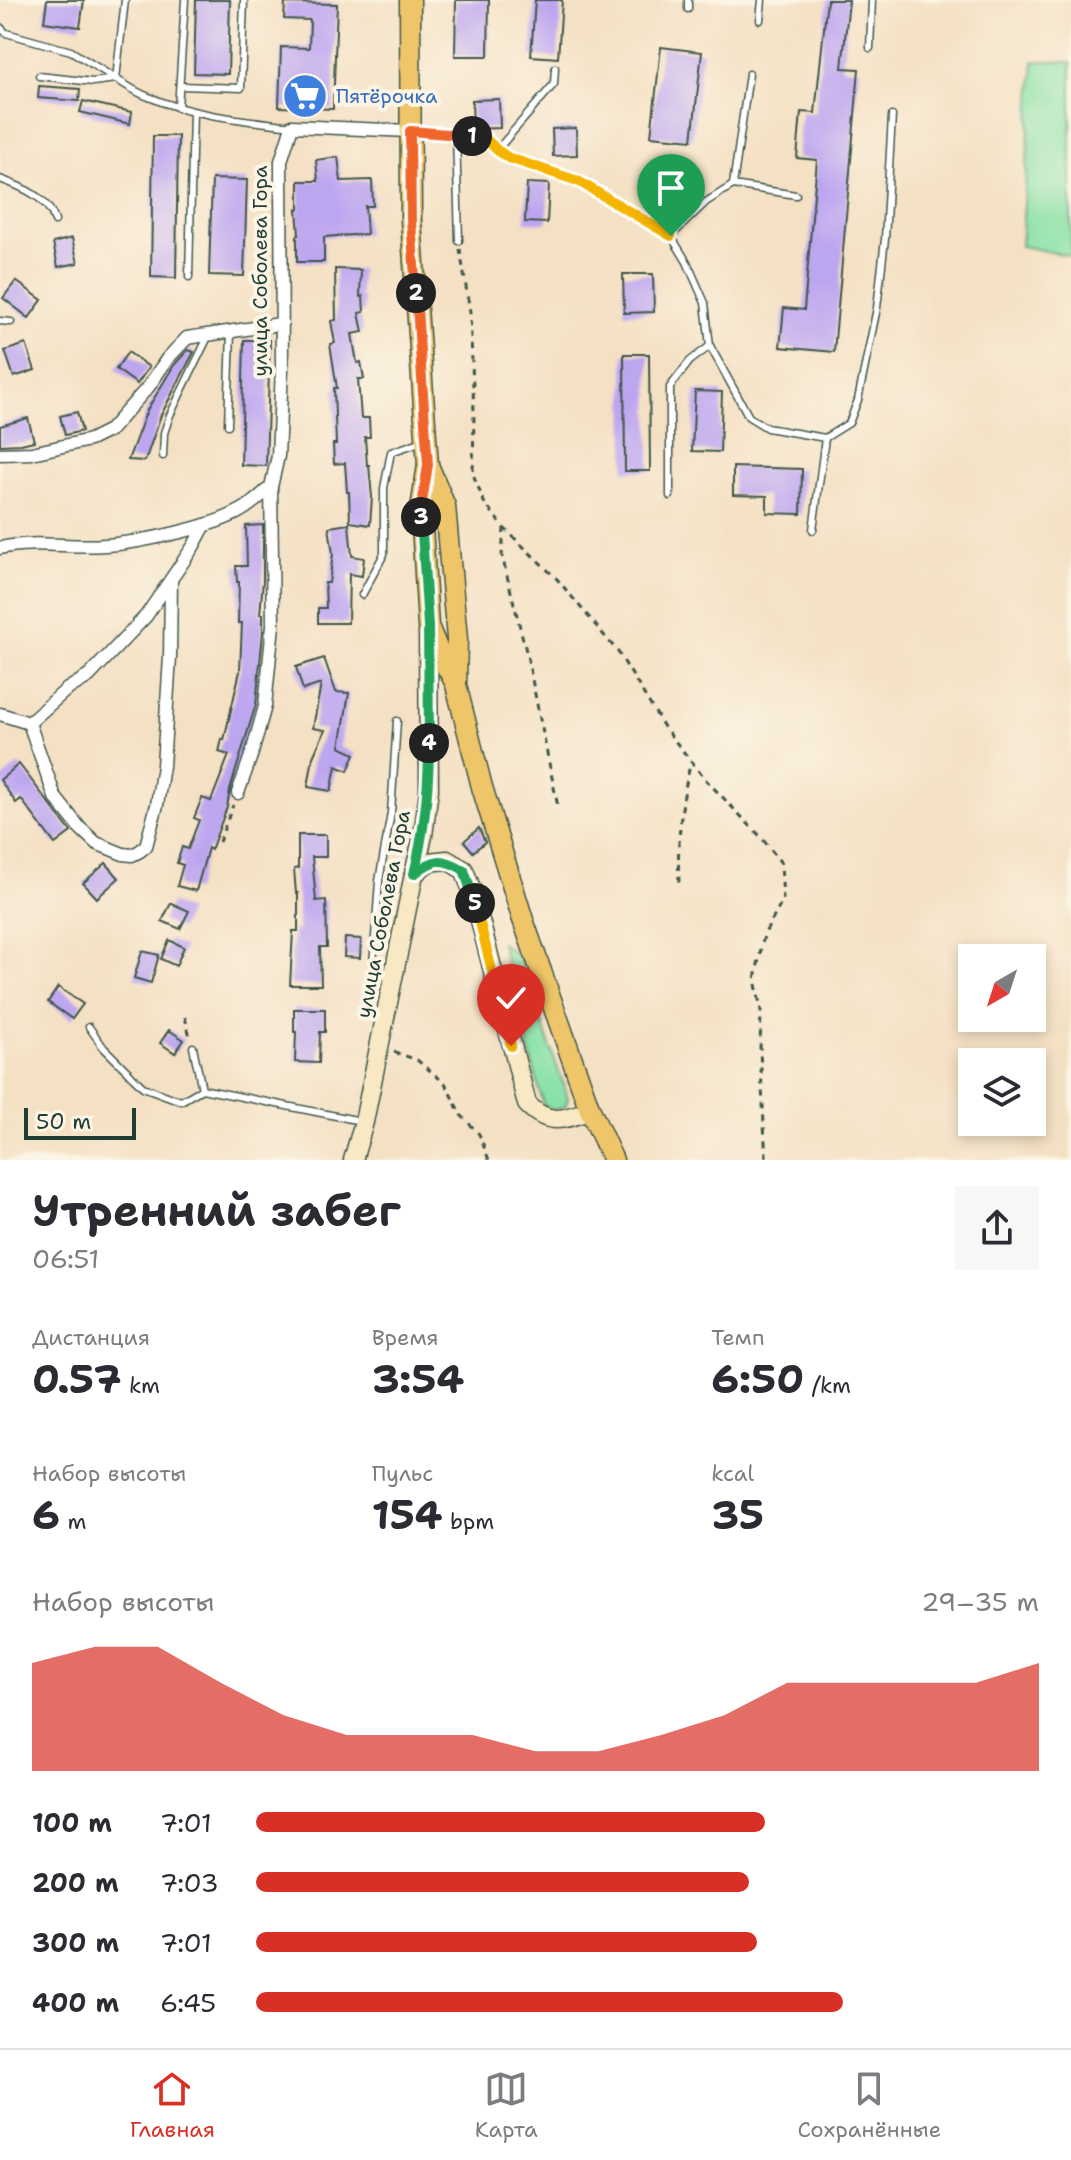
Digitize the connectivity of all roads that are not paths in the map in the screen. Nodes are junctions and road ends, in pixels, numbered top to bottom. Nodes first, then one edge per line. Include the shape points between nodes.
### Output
1 (125, 0) edge
2 (185, 0) edge
3 (244, 0) edge
4 (410, 0) edge
5 (688, 0) edge
6 (762, 0) edge
7 (872, 0) edge
8 (688, 9) dead end
9 (760, 20) dead end
10 (0, 27) edge
11 (870, 48) dead end
12 (555, 68) dead end
13 (749, 74) dead end
14 (39, 76) dead end
15 (116, 79) junction
16 (181, 86) junction
17 (178, 108) junction
18 (193, 112) junction
19 (892, 116) dead end
20 (292, 126) junction
21 (410, 131) junction
22 (456, 134) junction
23 (497, 150) junction
24 (0, 179) edge
25 (733, 185) junction
26 (796, 195) dead end
27 (55, 221) dead end
28 (671, 236) junction
29 (459, 241) road end
30 (189, 277) dead end
31 (0, 321) edge
32 (11, 322) dead end
33 (280, 324) junction
34 (231, 331) junction
35 (210, 334) junction
36 (710, 346) junction
37 (228, 425) dead end
38 (825, 438) junction
39 (427, 440) junction
40 (0, 454) edge
41 (163, 456) dead end
42 (428, 465) junction
43 (271, 487) junction
44 (670, 496) dead end
45 (205, 525) junction
46 (813, 530) dead end
47 (0, 548) edge
48 (171, 580) junction
49 (362, 595) dead end
50 (428, 626) junction
51 (456, 685) junction
52 (0, 714) edge
53 (397, 721) dead end
54 (29, 723) junction
55 (238, 793) road end
56 (414, 874) junction
57 (393, 978) junction
58 (89, 1027) dead end
59 (193, 1047) road end
60 (202, 1089) junction
61 (590, 1110) junction
62 (364, 1122) junction
63 (353, 1160) edge
64 (613, 1160) edge

1 - 15 lane
2 - 16 lane
3 - 16 lane via 241,88
4 - 21 main road
5 - 8 lane
6 - 9 lane
7 - 11 lane
10 - 15 lane via 71,51
12 - 23 lane via 554,84
13 - 25 lane
14 - 15 lane
15 - 17 lane
16 - 17 lane
17 - 18 lane
18 - 20 lane
18 - 30 lane
19 - 38 lane via 877,308 858,400 849,423
20 - 21 street
20 - 33 street, улица Соболева Гора via 281,161
21 - 22 lane
21 - 39 main road
22 - 23 lane via 484,137
22 - 29 lane
23 - 28 lane via 578,181
24 - 27 lane via 30,191 52,211
25 - 26 lane
25 - 28 lane via 706,202
28 - 36 lane via 705,303
31 - 32 lane
33 - 34 street
33 - 43 street, улица Соболева Гора via 278,456
34 - 35 street
34 - 37 lane
35 - 40 street via 187,338 110,430 32,453
35 - 41 lane via 170,415
36 - 38 lane via 749,417 767,428
36 - 44 lane via 670,387
38 - 46 lane
39 - 42 main road
39 - 49 lane via 391,452 384,488 384,554
42 - 50 main road via 421,508
42 - 51 main road via 445,506
43 - 45 street via 242,510
43 - 55 street, улица Соболева Гора via 273,625 265,706
45 - 47 street via 105,545
45 - 48 street
48 - 54 street via 117,648
48 - 54 street via 163,766 146,846 123,854 96,843 79,827 55,797
50 - 51 main road
50 - 56 street, улица Соболева Гора via 429,790
51 - 61 main road via 523,920
52 - 54 street
53 - 57 lane via 373,965
56 - 57 street, улица Соболева Гора
56 - 61 street via 428,862 447,860 464,870 527,1104 550,1120
57 - 62 street, улица Соболева Гора
58 - 60 lane via 143,1087 181,1101
59 - 60 lane
60 - 62 lane
61 - 64 main road
62 - 63 street, улица Соболева Гора

